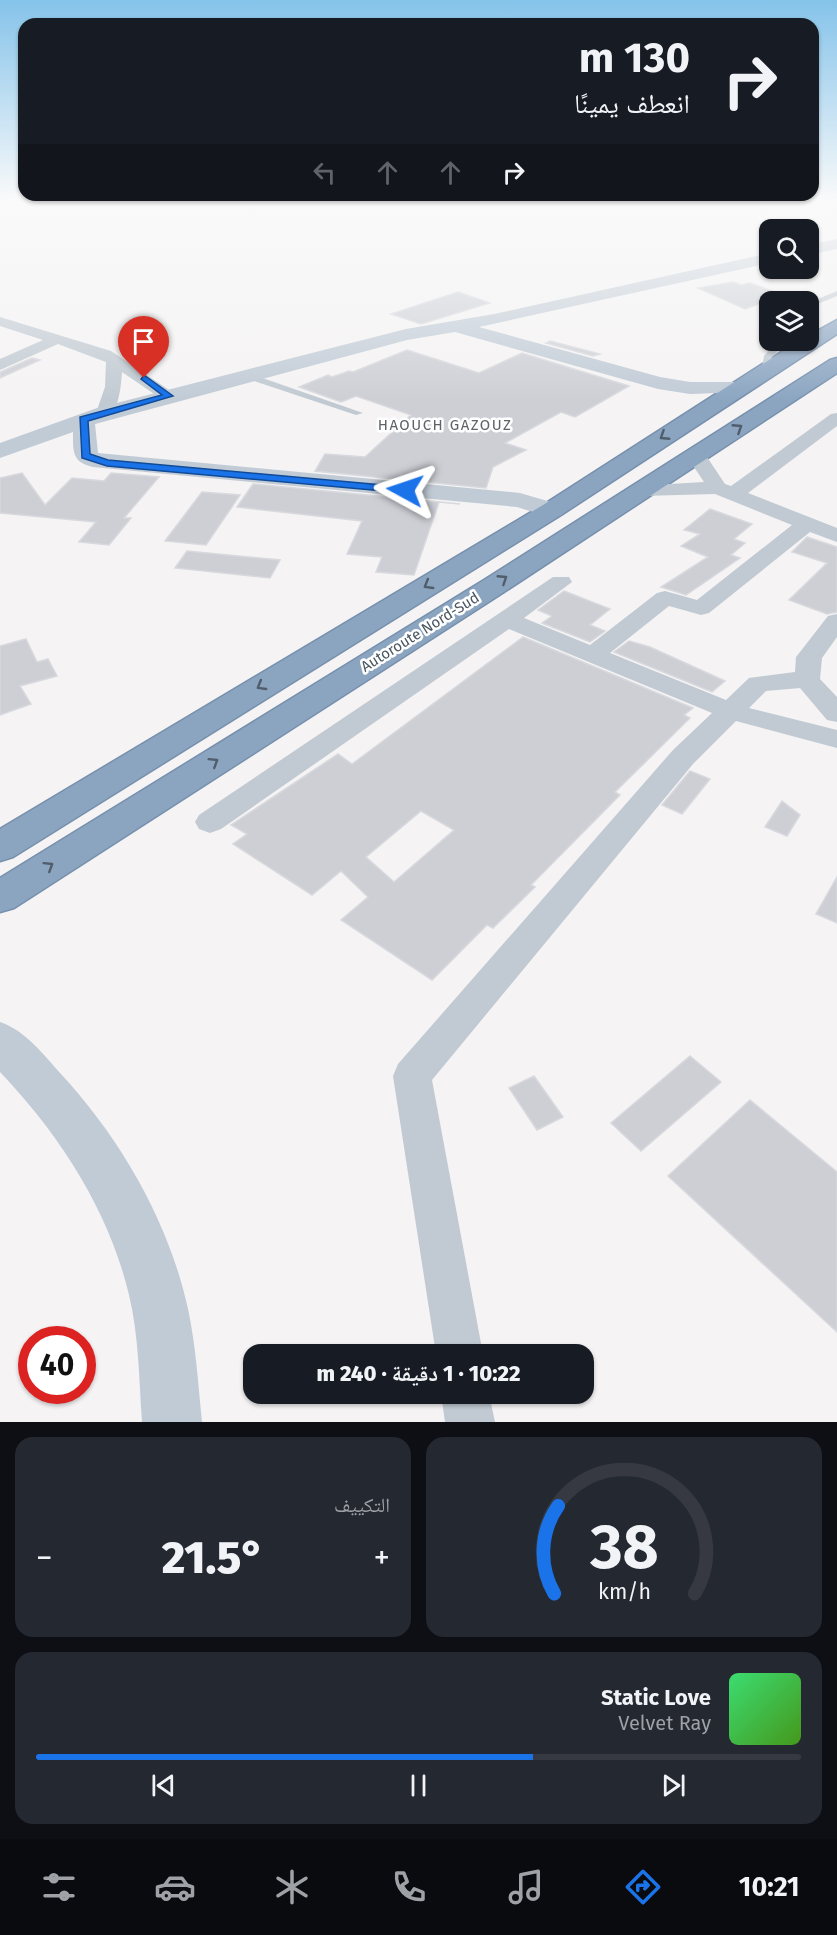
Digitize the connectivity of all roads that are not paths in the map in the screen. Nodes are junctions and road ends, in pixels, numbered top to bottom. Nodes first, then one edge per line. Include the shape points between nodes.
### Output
1 (722, 268) edge
2 (837, 292) edge
3 (819, 301) edge
4 (0, 321) edge
5 (454, 326) junction
6 (837, 326) edge
7 (57, 339) junction
8 (773, 351) edge
9 (114, 359) junction
10 (837, 364) edge
11 (0, 365) edge
12 (764, 371) junction
13 (248, 376) junction
14 (658, 383) junction
15 (737, 388) junction
16 (169, 396) junction
17 (359, 413) dead end
18 (698, 414) junction
19 (94, 416) junction
20 (837, 418) edge
21 (0, 451) edge
22 (696, 455) junction
23 (642, 490) junction
24 (726, 491) junction
25 (552, 510) junction
26 (807, 524) junction
27 (837, 536) edge
28 (561, 582) dead end
29 (508, 620) junction
30 (837, 621) edge
31 (592, 655) junction
32 (807, 680) junction
33 (730, 711) junction
34 (837, 714) edge
35 (837, 739) edge
36 (128, 766) junction
37 (210, 822) dead end
38 (0, 835) edge
39 (0, 847) edge
40 (0, 897) edge
41 (0, 1041) edge
42 (457, 1344) edge
43 (467, 1404) edge
44 (172, 1422) edge
45 (470, 1422) edge

1 - 5 street
2 - 3 lane
4 - 7 street
5 - 13 street
5 - 14 street
6 - 12 highway
7 - 9 street
7 - 11 street
8 - 12 lane
9 - 16 street
9 - 19 street via 112,387
22 -> 10 highway, Autoroute Nord-Sud
12 - 15 highway
13 - 16 street
13 - 17 lane
14 - 15 street
14 - 18 street via 688,400
15 - 18 highway
16 - 19 street
18 -> 25 highway
19 - 21 street
19 - 25 street via 85,456 107,463 520,500
20 - 24 street
22 - 23 highway, Autoroute Nord-Sud
22 - 24 street
23 - 24 street
40 -> 23 highway, Autoroute Nord-Sud
24 - 26 street
25 -> 36 highway
26 - 27 street
26 - 31 street via 701,608 665,598
28 - 29 street
29 - 31 street
29 - 37 street
30 - 32 street via 809,657
31 - 33 street
32 - 33 street via 758,684
32 - 34 street
33 - 35 street
33 - 42 street via 683,757 412,1076
36 - 38 highway
36 - 39 highway
41 - 44 street via 76,1128 106,1174 132,1227 156,1294 166,1348
43 - 45 street

